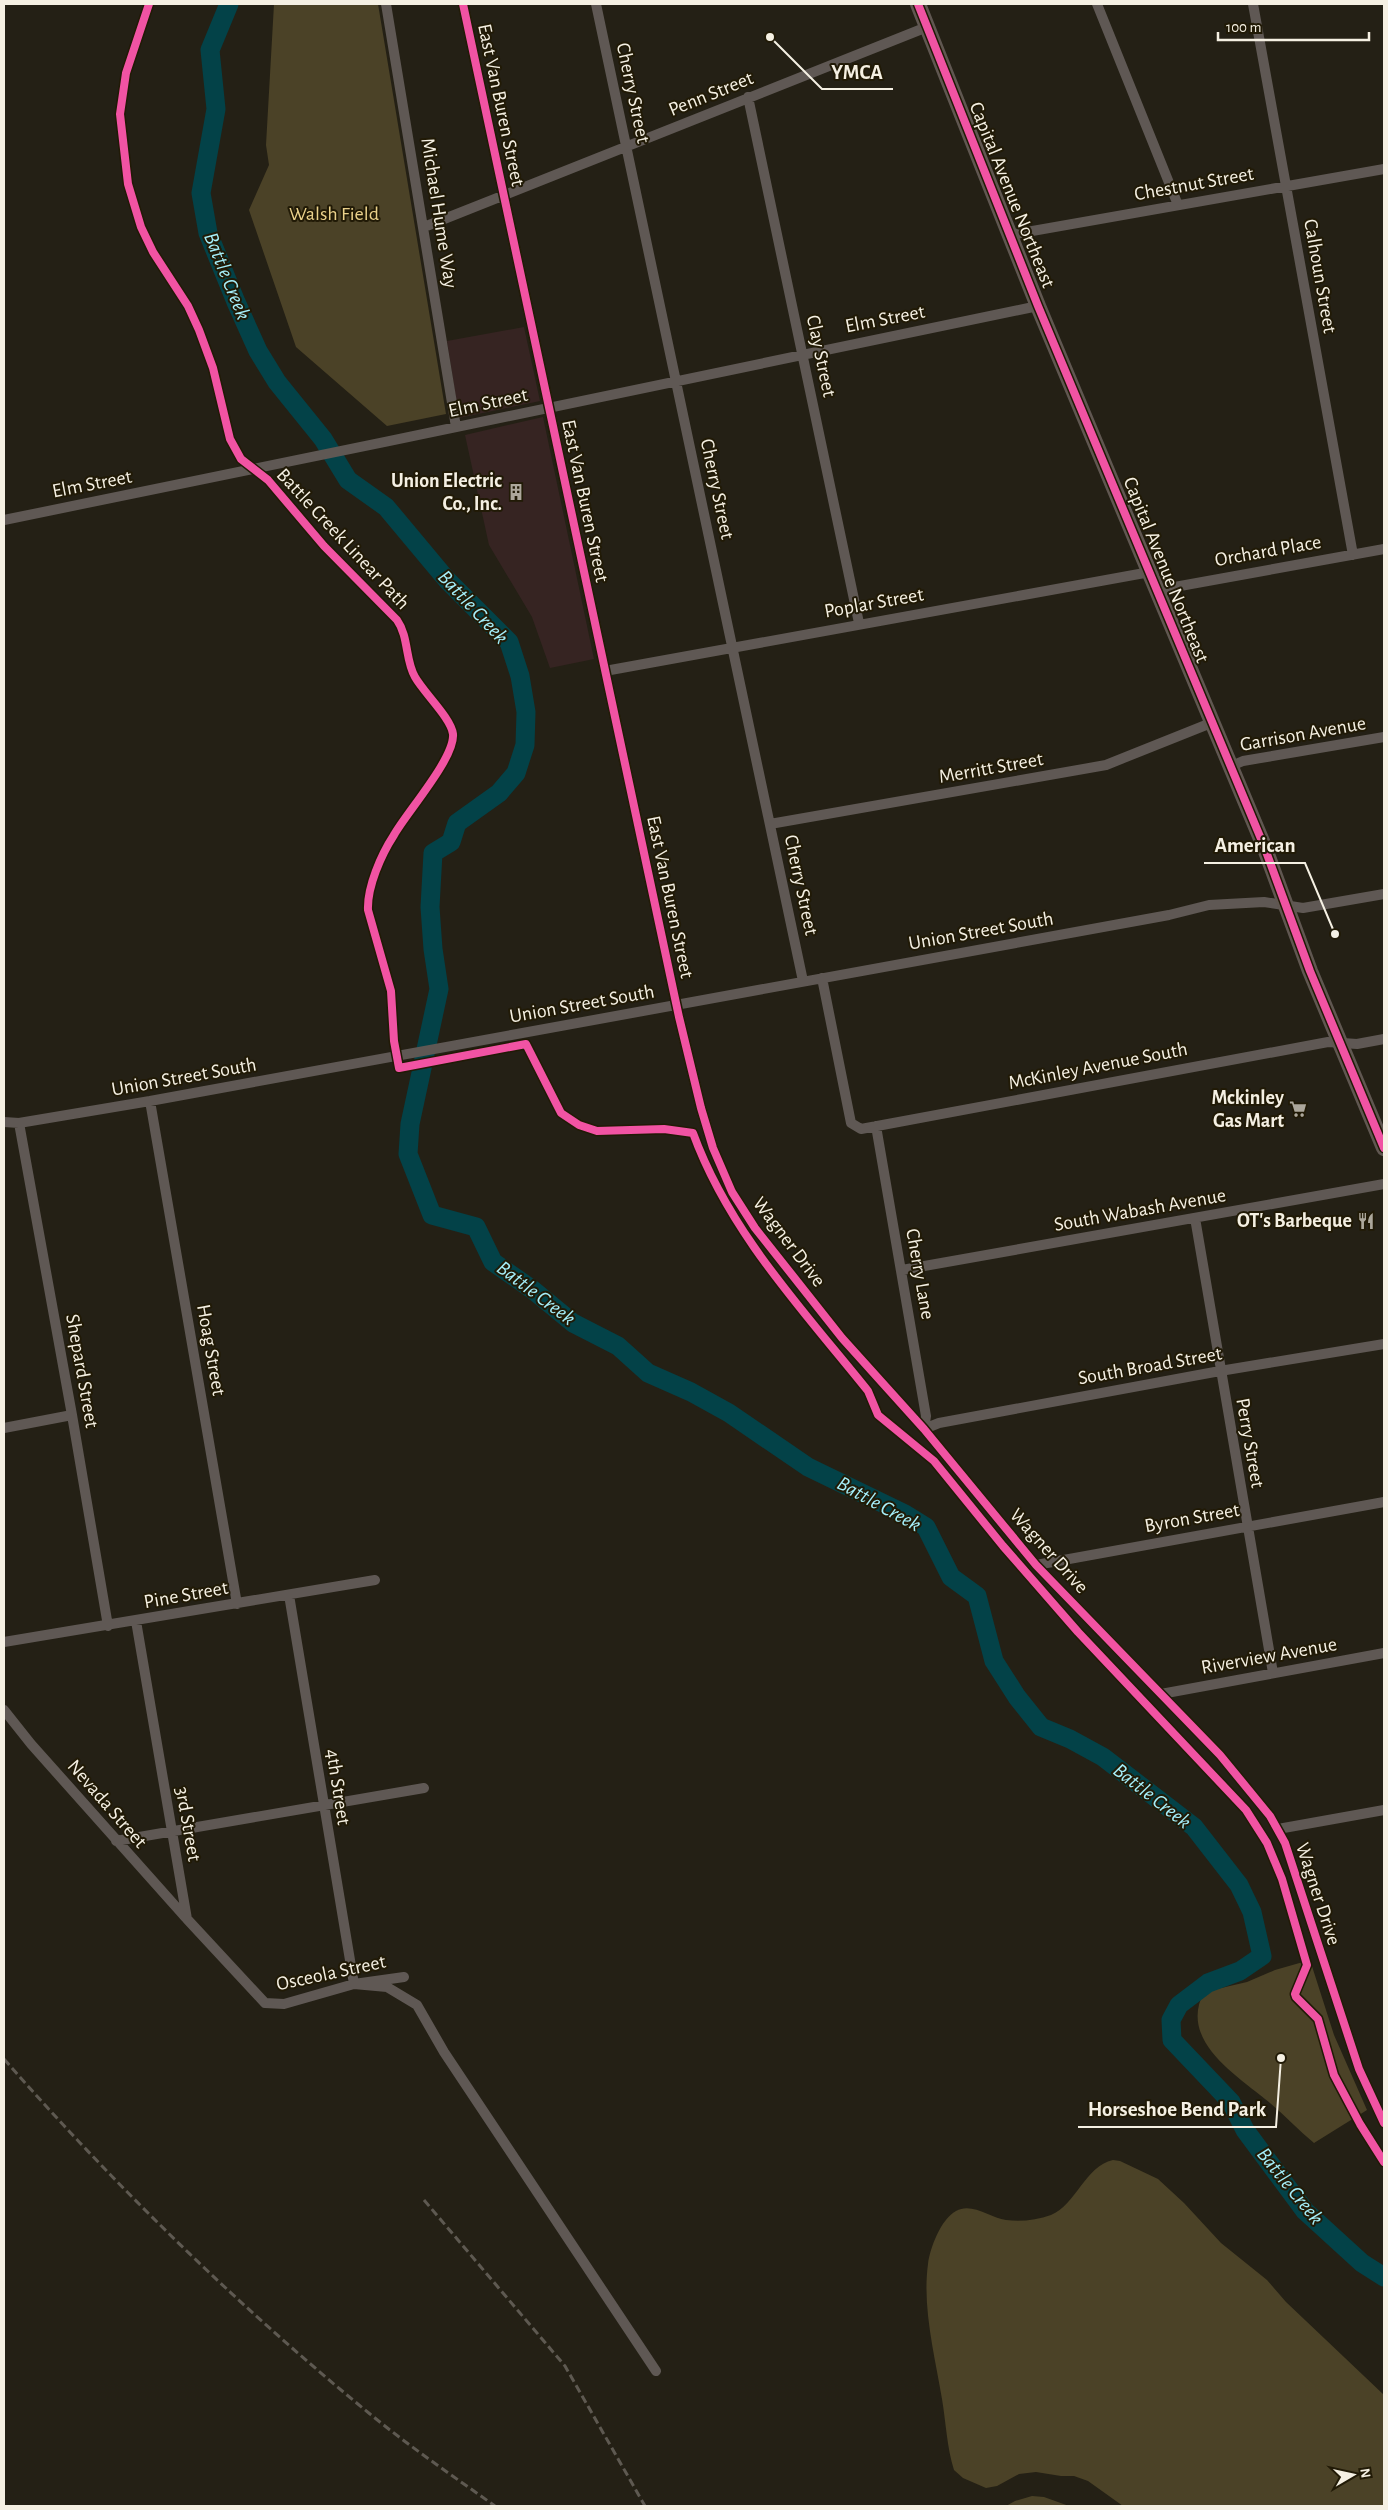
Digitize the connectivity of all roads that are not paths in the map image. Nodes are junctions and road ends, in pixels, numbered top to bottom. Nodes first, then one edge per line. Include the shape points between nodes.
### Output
1 (386, 4) edge
2 (463, 4) edge
3 (596, 4) edge
4 (918, 4) edge
5 (1097, 4) edge
6 (1253, 4) edge
7 (927, 27) junction
8 (748, 97) junction
9 (626, 146) junction
10 (1384, 168) edge
11 (1286, 186) junction
12 (504, 195) junction
13 (1178, 204) junction
14 (424, 227) junction
15 (1010, 234) junction
16 (1038, 306) junction
17 (803, 353) junction
18 (677, 380) junction
19 (548, 408) junction
20 (456, 427) junction
21 (4, 520) edge
22 (1384, 549) edge
23 (1353, 555) junction
24 (1150, 572) junction
25 (1158, 590) junction
26 (859, 623) junction
27 (733, 647) junction
28 (605, 671) junction
29 (1211, 722) junction
30 (1384, 737) edge
31 (1229, 767) junction
32 (770, 824) junction
33 (1384, 894) edge
34 (1285, 906) junction
35 (822, 978) junction
36 (804, 982) junction
37 (677, 1006) junction
38 (1384, 1039) edge
39 (1342, 1044) junction
40 (150, 1101) junction
41 (4, 1122) edge
42 (19, 1123) junction
43 (876, 1126) junction
44 (1384, 1148) edge
45 (1384, 1184) edge
46 (1195, 1218) junction
47 (902, 1270) junction
48 (1384, 1344) edge
49 (1220, 1371) junction
50 (72, 1414) junction
51 (4, 1428) edge
52 (924, 1429) junction
53 (1384, 1502) edge
54 (1248, 1525) junction
55 (1036, 1565) junction
56 (375, 1580) dead end
57 (289, 1595) junction
58 (237, 1604) junction
59 (136, 1621) junction
60 (108, 1626) junction
61 (4, 1642) edge
62 (1384, 1654) edge
63 (1273, 1673) junction
64 (1160, 1694) junction
65 (4, 1710) edge
66 (424, 1788) dead end
67 (323, 1805) junction
68 (1384, 1810) edge
69 (1278, 1829) junction
70 (171, 1832) junction
71 (116, 1841) junction
72 (187, 1919) junction
73 (404, 1977) dead end
74 (354, 1984) junction
75 (1384, 2123) edge
76 (656, 2372) dead end

1 - 14 street, Michael Hume Way
2 - 12 street, East Van Buren Street
3 - 9 street, Cherry Street
4 - 7 main road, Capital Avenue Northeast
5 - 13 street
6 - 11 street, Calhoun Street
7 - 8 street, Penn Street
7 - 15 main road, Capital Avenue Northeast
8 - 9 street, Penn Street
8 - 17 street, Clay Street
9 - 12 street, Penn Street
9 - 18 street, Cherry Street
10 - 11 street, Chestnut Street
11 - 13 street, Chestnut Street
11 - 23 street, Calhoun Street
12 - 14 street, Penn Street
12 - 19 street, East Van Buren Street
13 - 15 street, Chestnut Street
14 - 20 street, Michael Hume Way
15 - 16 main road, Capital Avenue Northeast
16 - 17 street, Elm Street
16 - 24 main road, Capital Avenue Northeast
17 - 18 street, Elm Street
17 - 26 street, Clay Street
18 - 19 street, Elm Street
18 - 27 street, Cherry Street
19 - 20 street, Elm Street
19 - 28 street, East Van Buren Street
20 - 21 street, Elm Street
22 - 23 street, Orchard Place
23 - 25 street, Orchard Place
24 - 25 main road, Capital Avenue Northeast
24 - 26 street, Poplar Street
25 - 29 main road, Capital Avenue Northeast
26 - 27 street, Poplar Street
27 - 28 street, Poplar Street
27 - 32 street, Cherry Street
28 - 37 street, East Van Buren Street
29 - 31 main road, Capital Avenue Northeast
29 - 32 street, Merritt Street via 1106,766
30 - 31 street, Garrison Avenue via 1243,761
31 - 34 main road, Capital Avenue Northeast via 1264,846
32 - 36 street, Cherry Street
33 - 34 street, Union Street South via 1303,908
34 - 35 street, Union Street South via 1264,902 1209,905
34 - 39 main road, Capital Avenue Northeast
35 - 36 street, Union Street South
35 - 43 street, McKinley Avenue South via 851,1123 861,1129
36 - 37 street, Union Street South
37 - 40 street, Union Street South
37 - 52 street, Wagner Drive via 701,1108 732,1192 755,1228 842,1338
38 - 39 street, McKinley Avenue South
39 - 43 street, McKinley Avenue South via 1328,1042
39 - 44 main road, Capital Avenue Northeast
40 - 42 street, Union Street South
40 - 58 street, Hoag Street
41 - 42 street, Union Street South
42 - 50 street, Shepard Street
43 - 47 street, Cherry Lane
45 - 46 street, South Wabash Avenue
46 - 47 street, South Wabash Avenue
46 - 49 street, Perry Street
47 - 52 street, Cherry Lane via 926,1416
48 - 49 street, South Broad Street
49 - 52 street, South Broad Street via 939,1423
49 - 54 street, Perry Street
50 - 51 street
50 - 60 street, Shepard Street
52 - 55 street, Wagner Drive
53 - 54 street, Byron Street
54 - 55 street, Byron Street
54 - 63 street, Perry Street
55 - 64 street, Wagner Drive
56 - 57 street, Pine Street
57 - 58 street, Pine Street
57 - 67 street, 4th Street
58 - 59 street, Pine Street
59 - 60 street, Pine Street
59 - 70 street, 3rd Street
60 - 61 street, Pine Street
62 - 63 street, Riverview Avenue
63 - 64 street, Riverview Avenue
64 - 69 street, Wagner Drive via 1220,1755
65 - 71 street, Nevada Street
66 - 67 street
67 - 70 street
67 - 74 street, 4th Street
68 - 69 street
69 - 75 street, Wagner Drive via 1307,1906 1359,2069
70 - 71 street
70 - 72 street, 3rd Street
71 - 72 street, Nevada Street
72 - 74 street, Osceola Street via 265,2003 284,2004
73 - 74 street, Osceola Street
74 - 76 street via 387,1987 417,2005 449,2060

